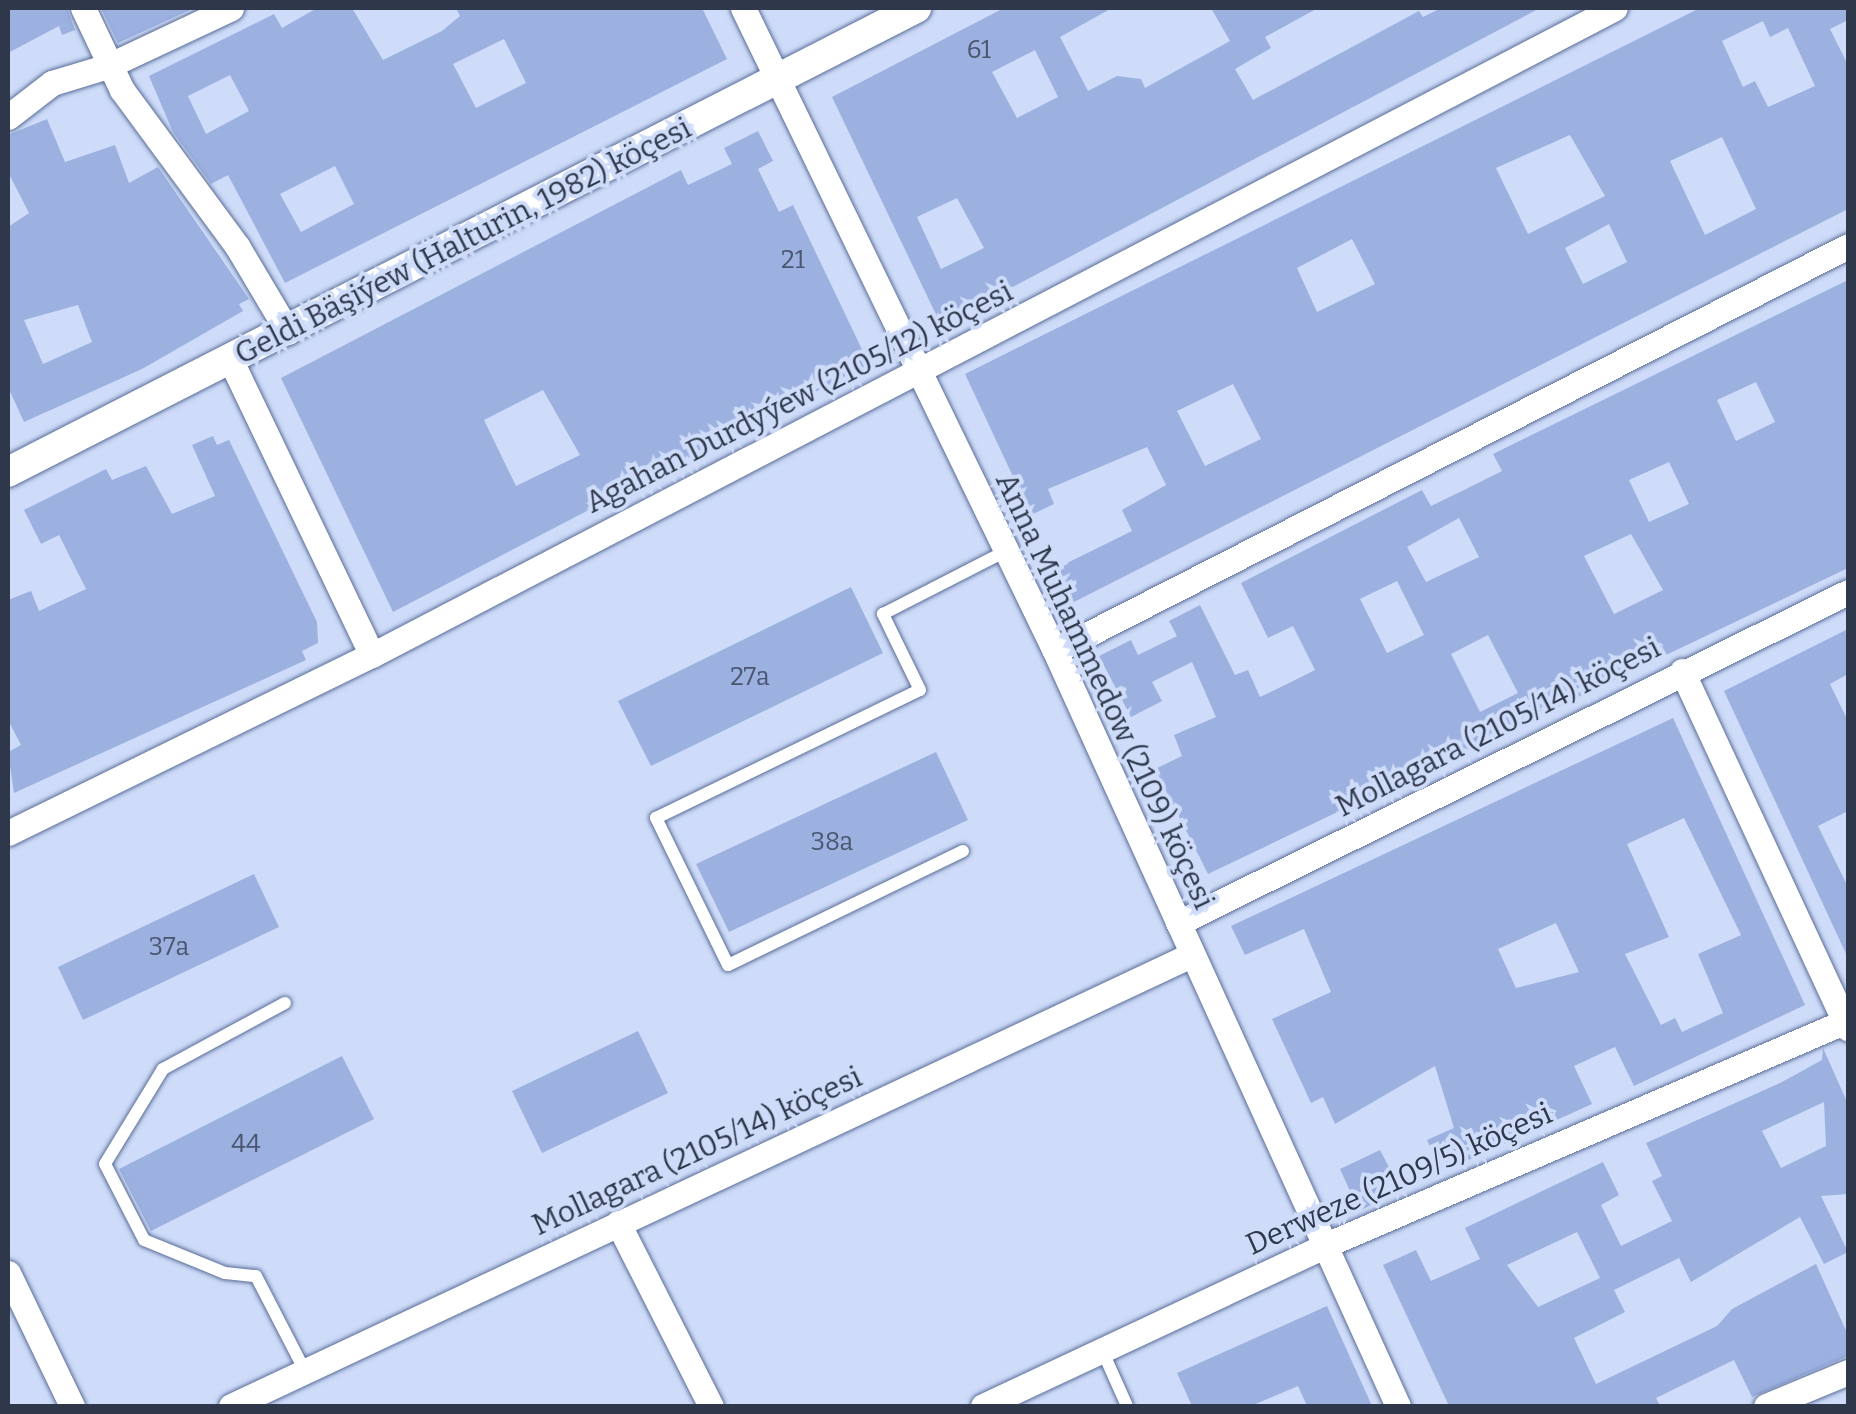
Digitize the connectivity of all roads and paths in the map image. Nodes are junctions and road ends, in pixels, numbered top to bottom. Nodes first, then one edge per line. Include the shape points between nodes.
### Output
1 (82, 8) edge
2 (231, 8) edge
3 (743, 8) edge
4 (916, 8) edge
5 (1615, 8) edge
6 (108, 66) junction
7 (776, 80) junction
8 (8, 117) edge
9 (1848, 246) edge
10 (288, 332) junction
11 (231, 361) junction
12 (918, 373) junction
13 (8, 472) edge
14 (1006, 552) junction
15 (1848, 592) edge
16 (1055, 652) junction
17 (372, 655) junction
18 (1682, 671) junction
19 (8, 833) edge
20 (963, 851) dead end
21 (1178, 923) junction
22 (1191, 955) junction
23 (285, 1002) dead end
24 (1847, 1024) edge
25 (618, 1223) junction
26 (1326, 1244) junction
27 (8, 1273) edge
28 (1102, 1350) junction
29 (306, 1371) junction
30 (1848, 1372) edge
31 (72, 1406) edge
32 (231, 1406) edge
33 (711, 1406) edge
34 (983, 1406) edge
35 (1127, 1406) edge
36 (1398, 1406) edge
37 (1766, 1406) edge

1 - 6 street
2 - 6 street
3 - 7 street, Anna Muhammedow (2109) köçesi
4 - 7 street, Geldi Bäşiýew (Halturin, 1982) köçesi
5 - 12 street, Agahan Durdyýew (2105/12) köçesi
6 - 8 street via 52,82
6 - 10 street via 238,246
7 - 10 street, Geldi Bäşiýew (Halturin, 1982) köçesi
7 - 12 street, Anna Muhammedow (2109) köçesi
9 - 16 street
10 - 11 street, Geldi Bäşiýew (Halturin, 1982) köçesi
11 - 13 street, Geldi Bäşiýew (Halturin, 1982) köçesi
11 - 17 street
12 - 14 street, Anna Muhammedow (2109) köçesi
12 - 17 street, Agahan Durdyýew (2105/12) köçesi
14 - 16 street, Anna Muhammedow (2109) köçesi
14 - 20 lane via 883,614 920,690 656,818 728,964
15 - 18 street, Mollagara (2105/14) köçesi
16 - 21 street, Anna Muhammedow (2109) köçesi
17 - 19 street, Agahan Durdyýew (2105/12) köçesi
18 - 21 street, Mollagara (2105/14) köçesi
18 - 24 street
21 - 22 street, Anna Muhammedow (2109) köçesi
22 - 25 street, Mollagara (2105/14) köçesi
22 - 26 street, Anna Muhammedow (2109) köçesi
23 - 29 lane via 163,1070 106,1164 144,1240 224,1272 256,1276
24 - 26 street, Derweze (2109/5) köçesi
25 - 29 street, Mollagara (2105/14) köçesi
25 - 33 street
26 - 28 street, Derweze (2109/5) köçesi
26 - 36 street, Anna Muhammedow (2109) köçesi
27 - 31 street
28 - 34 street, Derweze (2109/5) köçesi
28 - 35 lane
29 - 32 street, Mollagara (2105/14) köçesi
30 - 37 street

